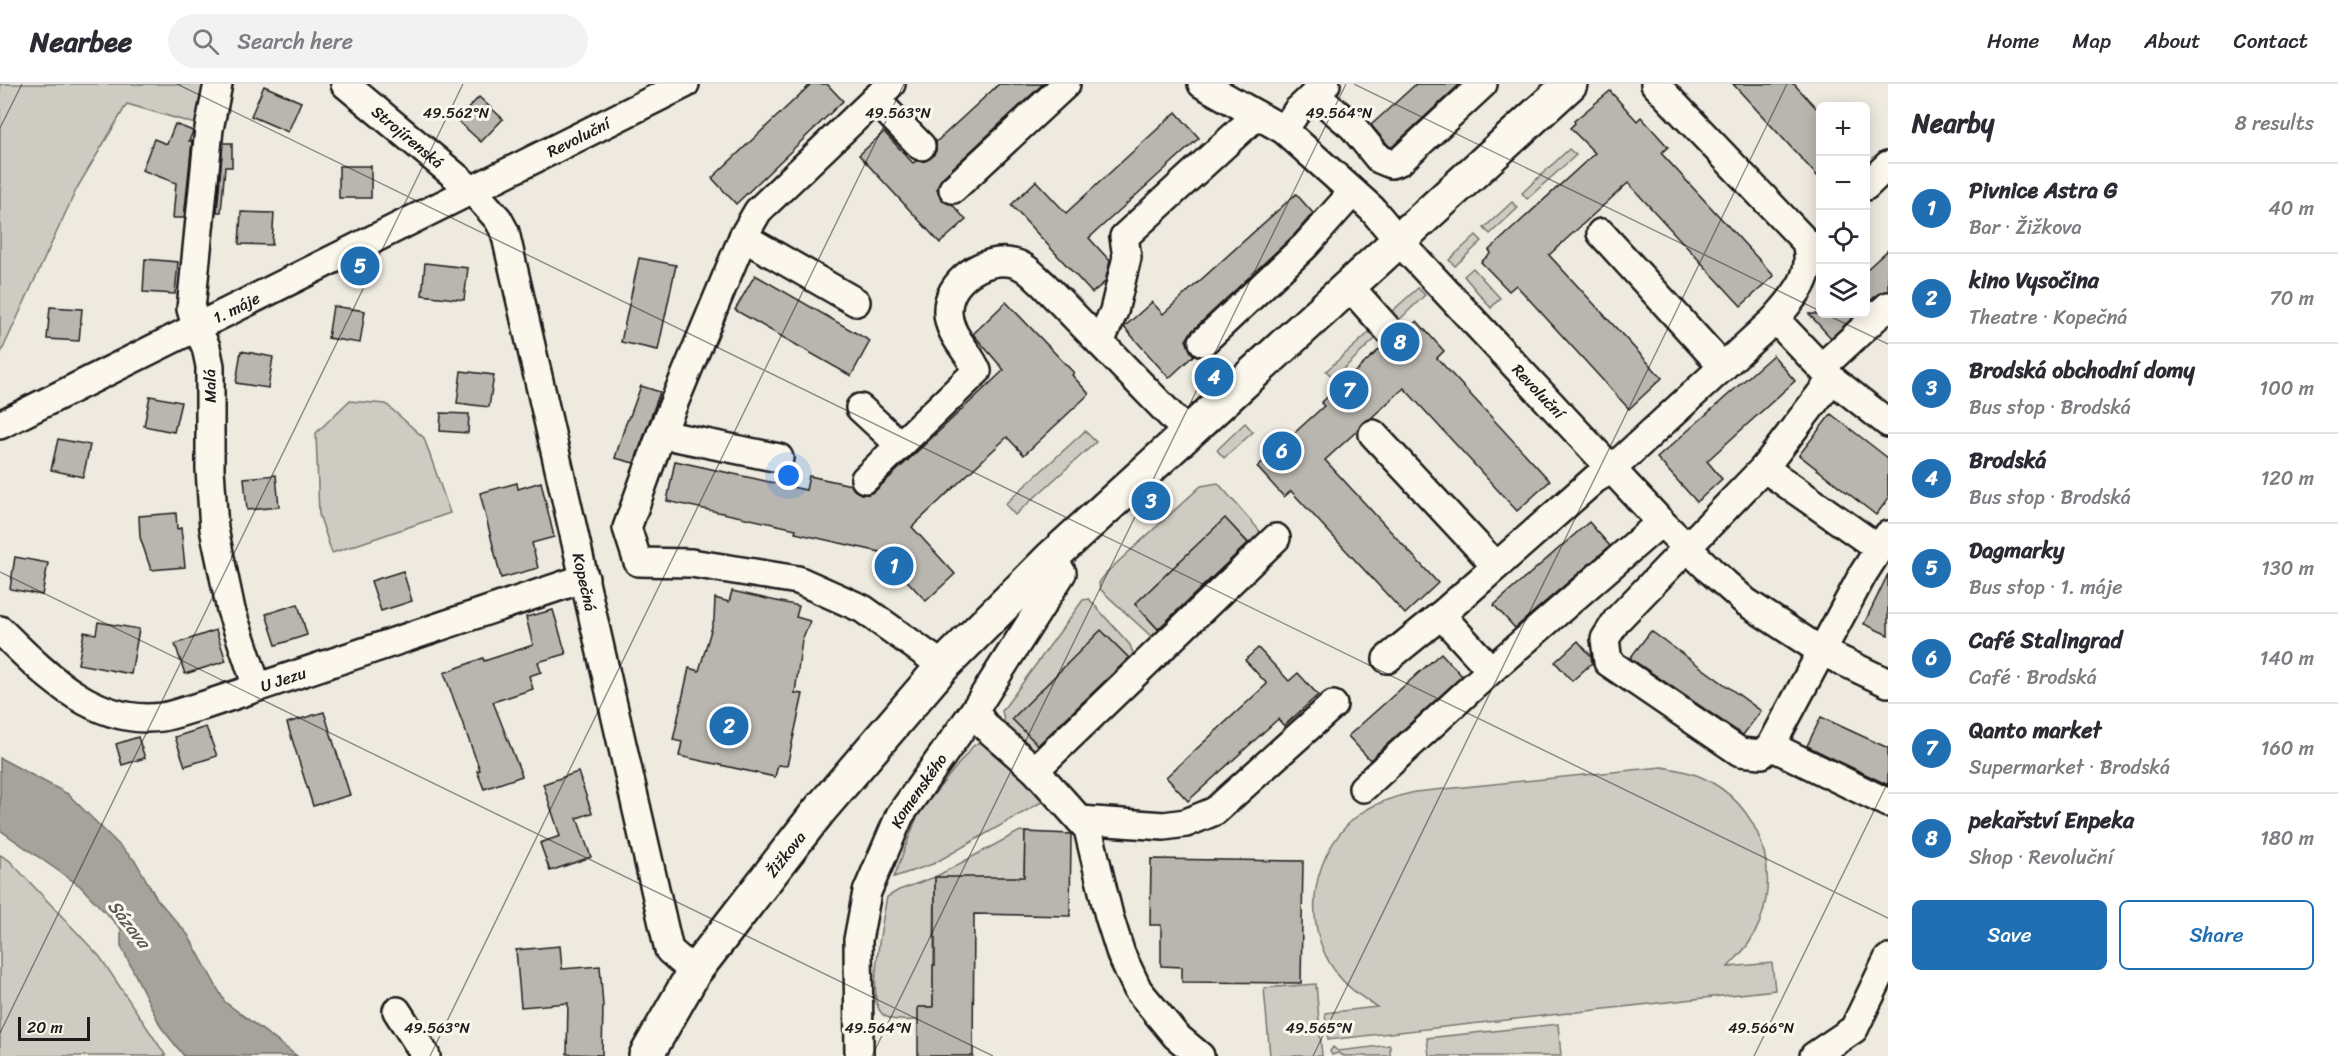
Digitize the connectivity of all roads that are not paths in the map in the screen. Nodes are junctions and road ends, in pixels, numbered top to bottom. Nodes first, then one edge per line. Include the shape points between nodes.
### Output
1 (218, 84) edge
2 (345, 84) edge
3 (685, 84) edge
4 (1066, 84) edge
5 (1202, 84) edge
6 (1483, 84) edge
7 (1570, 84) edge
8 (1655, 84) edge
9 (1321, 87) edge
10 (883, 92) edge
11 (1257, 115) junction
12 (1284, 130) junction
13 (921, 146) dead end
14 (953, 189) dead end
15 (472, 190) junction
16 (1353, 192) junction
17 (1601, 232) dead end
18 (1813, 235) edge
19 (743, 237) junction
20 (1398, 240) junction
21 (1349, 286) junction
22 (856, 302) dead end
23 (1888, 306) edge
24 (1776, 319) junction
25 (196, 326) junction
26 (1391, 333) dead end
27 (1100, 342) junction
28 (1203, 342) dead end
29 (1723, 367) junction
30 (1827, 373) junction
31 (860, 408) dead end
32 (1888, 423) edge
33 (0, 425) edge
34 (1188, 433) junction
35 (661, 434) junction
36 (1373, 434) dead end
37 (900, 445) junction
38 (779, 458) dead end
39 (1764, 468) junction
40 (1612, 469) junction
41 (865, 479) dead end
42 (1661, 522) junction
43 (1276, 538) dead end
44 (1883, 541) edge
45 (1687, 548) junction
46 (1051, 558) junction
47 (1496, 566) junction
48 (585, 578) junction
49 (1441, 615) junction
50 (0, 630) edge
51 (1821, 651) junction
52 (1387, 659) dead end
53 (943, 666) junction
54 (1491, 670) junction
55 (1888, 683) edge
56 (257, 687) junction
57 (1333, 705) dead end
58 (974, 711) junction
59 (1772, 746) junction
60 (1035, 770) junction
61 (1363, 788) dead end
62 (1888, 803) edge
63 (1080, 820) junction
64 (1888, 959) edge
65 (694, 972) junction
66 (397, 1011) dead end
67 (426, 1056) edge
68 (646, 1056) edge
69 (859, 1056) edge
70 (1200, 1056) edge
71 (1814, 1056) edge

1 - 25 street, Malá via 209,129 191,309
2 - 15 street, Strojírenská
3 - 15 street, Revoluční
4 - 14 street
5 - 11 street, Revoluční
6 - 9 street via 1400,161 1391,164 1378,159
7 - 20 main road, Žižkova
8 - 18 street
9 - 12 street
10 - 13 street
10 - 19 street via 758,211
11 - 12 street, Revoluční
11 - 27 street via 1124,237 1127,257 1114,311
12 - 16 street, Revoluční
15 - 25 street, 1. máje
15 - 48 street, Kopečná via 498,219 508,242 580,530
16 - 20 street, Revoluční
16 - 28 street via 1306,245
17 - 29 street
18 - 24 street via 1811,259 1801,288
19 - 22 street
19 - 35 street
20 - 21 main road, Žižkova
20 - 40 street, Revoluční
21 - 26 street
21 - 34 main road, Žižkova
23 - 30 street
24 - 29 street
24 - 30 street
25 - 33 street, 1. máje
25 - 56 street, Malá via 210,366 214,529 231,610
27 - 34 street
27 - 37 street via 1025,268 1013,262 977,267 957,284 948,315 955,336 977,371
29 - 40 street
30 - 32 street
30 - 39 street
31 - 37 street
34 - 46 main road, Žižkova
35 - 38 street
35 - 53 street via 627,528 638,562 692,563 798,580 863,609
36 - 47 street
37 - 41 street
39 - 44 street
39 - 45 street
40 - 42 street, Revoluční
40 - 47 street via 1595,479
42 - 45 street, Revoluční
42 - 54 street
43 - 60 street
44 - 51 street
45 - 51 street, Revoluční via 1746,602
45 - 59 street via 1617,620 1605,639 1608,662 1740,752 1762,753
46 - 53 main road, Žižkova
46 - 58 street, Komenského via 1062,573
47 - 49 street
48 - 56 street, U Jezu
48 - 65 street, Kopečná via 669,950
49 - 52 street
49 - 54 street
50 - 56 street, U Jezu via 55,682 87,703 112,712 161,717
51 - 55 street, Revoluční
51 - 59 street
53 - 65 main road, Žižkova via 818,812
54 - 61 street
57 - 63 street via 1215,811 1186,823 1164,826
58 - 60 street via 987,728
58 - 69 street, Komenského via 900,815 867,892 858,940
59 - 62 street
60 - 63 street
63 - 70 street via 1088,829 1109,916 1138,990 1176,1036
64 - 71 street via 1854,1029
65 - 68 main road, Žižkova
66 - 67 street

